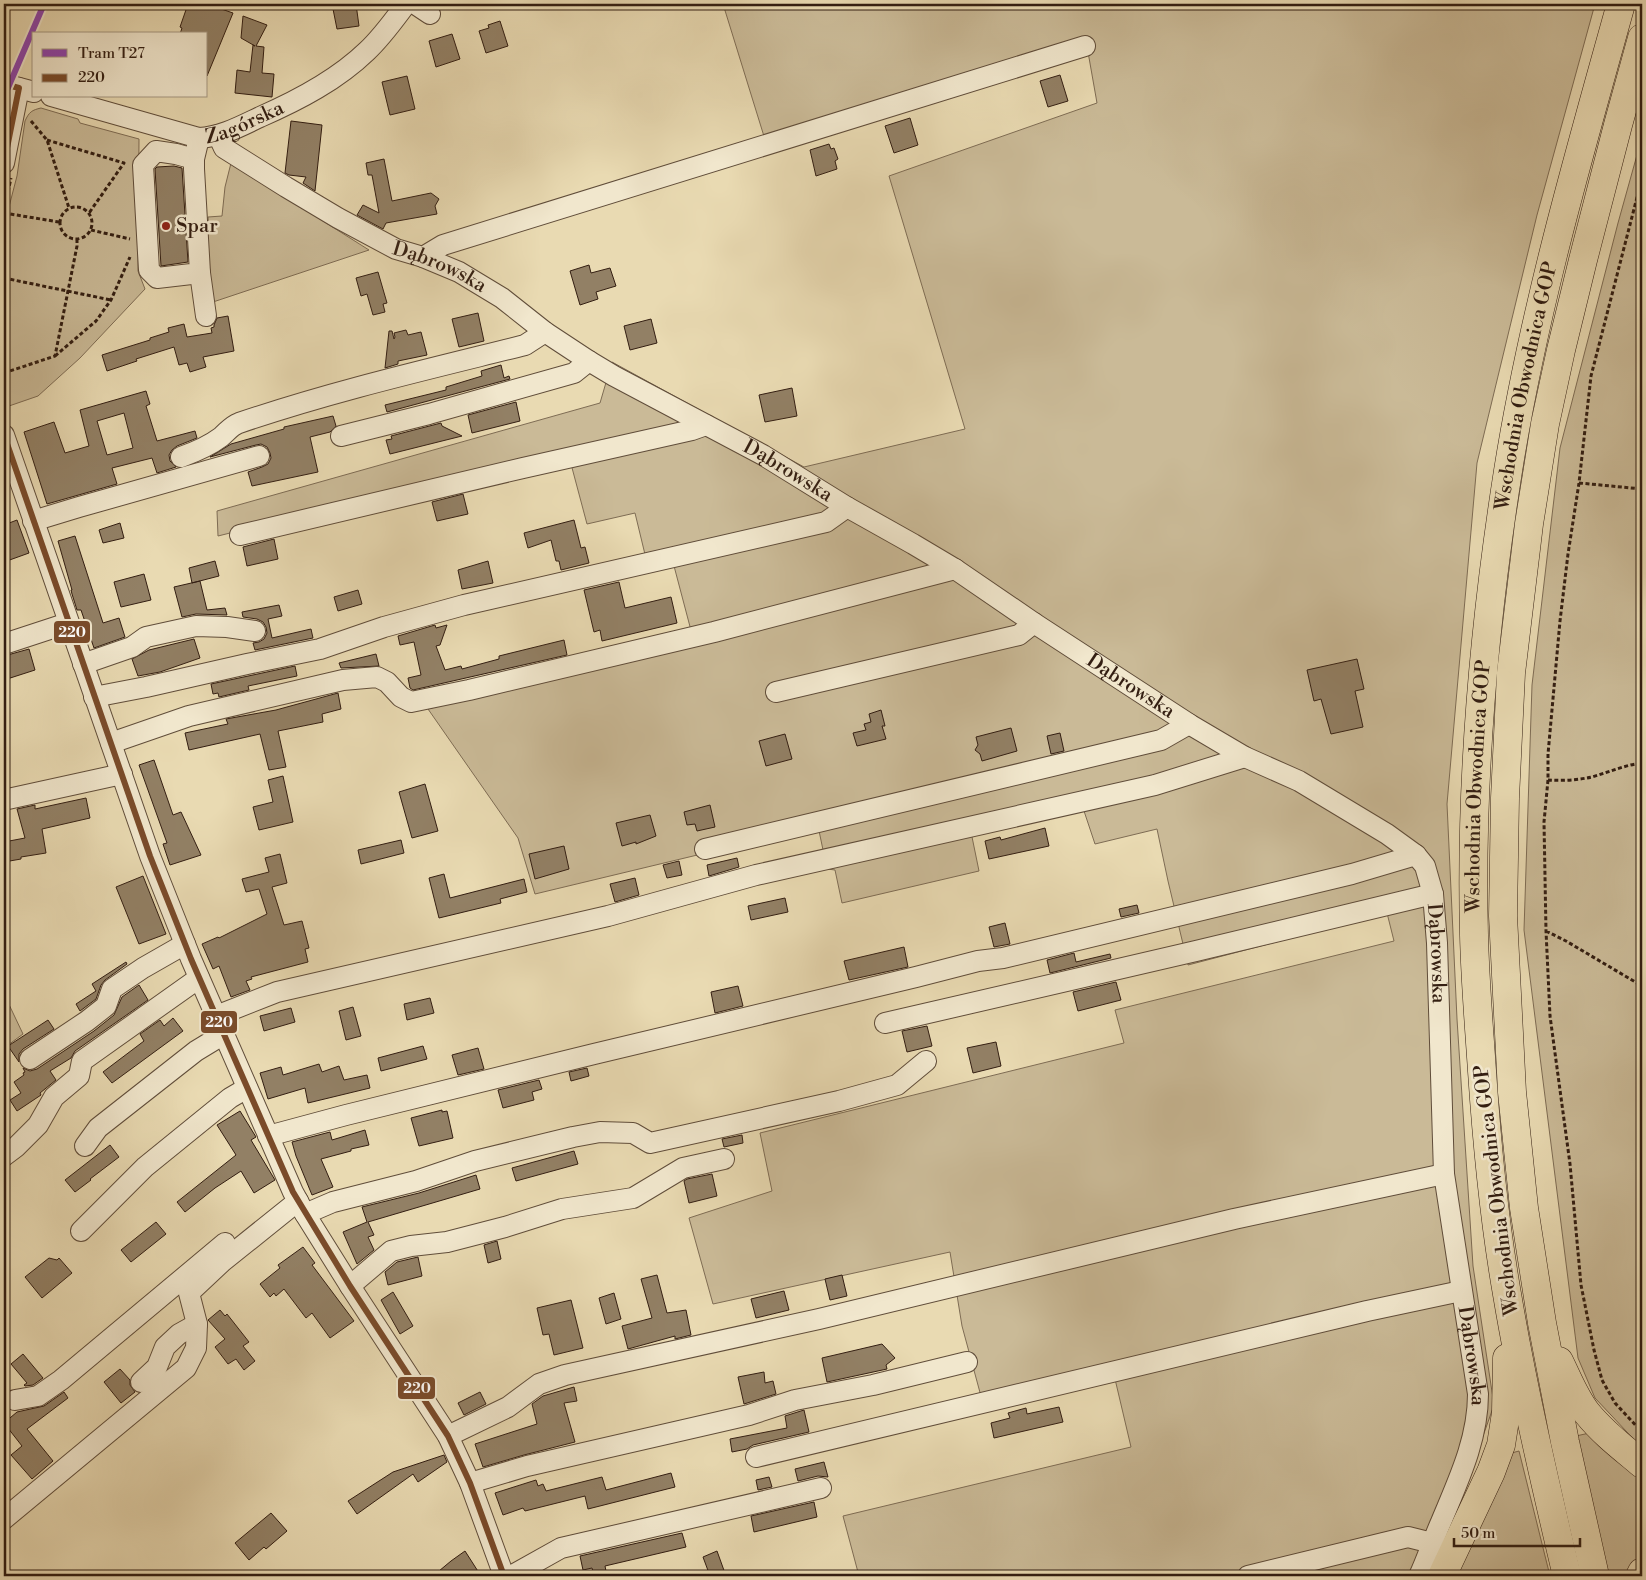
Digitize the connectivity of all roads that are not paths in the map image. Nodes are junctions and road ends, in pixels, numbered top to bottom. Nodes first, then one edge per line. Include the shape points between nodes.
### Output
1 (406, 4) edge
2 (1621, 4) edge
3 (1642, 38) edge
4 (1085, 46) dead end
5 (19, 88) edge
6 (58, 98) edge
7 (209, 137) junction
8 (194, 159) junction
9 (8, 168) edge
10 (423, 257) junction
11 (200, 273) junction
12 (206, 316) dead end
13 (545, 332) junction
14 (589, 361) junction
15 (706, 425) junction
16 (8, 430) edge
17 (341, 436) dead end
18 (259, 456) dead end
19 (181, 457) dead end
20 (847, 507) junction
21 (33, 521) junction
22 (240, 535) dead end
23 (954, 569) junction
24 (68, 623) junction
25 (1034, 623) junction
26 (255, 631) dead end
27 (4, 644) edge
28 (83, 664) junction
29 (776, 692) dead end
30 (94, 697) junction
31 (1189, 724) junction
32 (111, 743) junction
33 (1245, 757) junction
34 (122, 774) junction
35 (8, 799) dead end
36 (705, 849) dead end
37 (1416, 855) junction
38 (1433, 894) junction
39 (185, 944) junction
40 (199, 978) junction
41 (216, 1016) junction
42 (885, 1022) dead end
43 (224, 1034) junction
44 (30, 1059) dead end
45 (926, 1061) dead end
46 (247, 1088) junction
47 (268, 1136) junction
48 (85, 1146) dead end
49 (4, 1156) edge
50 (724, 1159) dead end
51 (1444, 1174) junction
52 (298, 1203) junction
53 (81, 1231) dead end
54 (350, 1286) junction
55 (1461, 1291) junction
56 (1506, 1292) junction
57 (1542, 1323) junction
58 (197, 1324) junction
59 (967, 1362) dead end
60 (141, 1382) dead end
61 (15, 1400) dead end
62 (448, 1436) junction
63 (756, 1457) dead end
64 (1642, 1464) edge
65 (470, 1484) junction
66 (821, 1488) dead end
67 (4, 1519) edge
68 (1432, 1542) junction
69 (1642, 1572) edge
70 (504, 1576) edge
71 (511, 1576) edge
72 (1248, 1576) edge
73 (1419, 1576) edge
74 (1442, 1576) edge
75 (1567, 1576) edge
76 (1595, 1576) edge
77 (1640, 1576) edge

1 - 7 street, Zagórska via 368,50 311,93
2 - 56 highway, Wschodnia Obwodnica GOP via 1547,281 1528,370 1509,468 1484,662 1476,772 1474,935 1486,1134
3 - 57 highway, Wschodnia Obwodnica GOP via 1583,260 1547,415 1529,524 1511,673 1503,916 1512,1092 1524,1208
4 - 10 street via 443,245
5 - 9 street
6 - 7 street, Zagórska
7 - 8 street
7 - 10 street, Dąbrowska via 323,210 396,249
8 - 11 street
8 - 11 street via 156,151 143,165 147,245 149,270 157,278
10 - 13 street, Dąbrowska via 459,272 502,298
11 - 12 street
13 - 14 street, Dąbrowska
13 - 19 street via 525,345 365,385 232,426 221,437
14 - 15 street, Dąbrowska
14 - 17 street via 574,373
15 - 20 street, Dąbrowska
15 - 22 street
16 - 21 street
18 - 21 street
20 - 23 street, Dąbrowska
20 - 30 street via 826,522 464,605 320,649
21 - 24 street
23 - 25 street, Dąbrowska
23 - 32 street via 714,632 411,702 377,677 343,680 189,716
24 - 27 street
24 - 28 street
25 - 29 street via 1019,635
25 - 31 street, Dąbrowska
26 - 28 street via 196,626 146,637 132,648
28 - 30 street
30 - 32 street
31 - 33 street, Dąbrowska
31 - 36 street via 1161,740
32 - 34 street
33 - 37 street, Dąbrowska via 1299,781
33 - 41 street via 1155,785 756,876 608,916 277,992
34 - 35 street
34 - 39 street
37 - 38 street, Dąbrowska via 1425,866
37 - 47 street via 1352,874 604,1051
38 - 42 street
38 - 51 street, Dąbrowska
39 - 40 street
39 - 44 street via 112,989 106,1006
40 - 41 street
40 - 49 street via 82,1060 79,1076 54,1097 38,1125
41 - 43 street
43 - 46 street
43 - 48 street via 196,1051 98,1128
45 - 52 street via 897,1085 839,1101 650,1143 633,1133 600,1132 573,1136 333,1202
46 - 47 street
46 - 53 street via 146,1166
47 - 52 street
50 - 54 street via 683,1168 633,1198 562,1209 447,1242 391,1251
51 - 55 street, Dąbrowska
51 - 62 street via 565,1375 539,1384 508,1407
52 - 54 street
52 - 58 street via 222,1262 189,1293
52 - 61 street via 213,1252 38,1396
54 - 62 street
55 - 63 street
55 - 68 street, Dąbrowska via 1478,1411 1463,1470
56 - 74 highway via 1508,1385 1501,1445
56 - 75 highway, Wschodnia Obwodnica GOP
57 - 64 highway via 1586,1412
57 - 76 highway, Wschodnia Obwodnica GOP via 1564,1442
58 - 60 street via 165,1347 157,1367
58 - 67 street via 196,1348 186,1368
59 - 65 street via 526,1466
62 - 65 street
65 - 70 street
66 - 71 street via 562,1548
68 - 72 street via 1408,1537
68 - 73 street, Dąbrowska
69 - 77 highway

